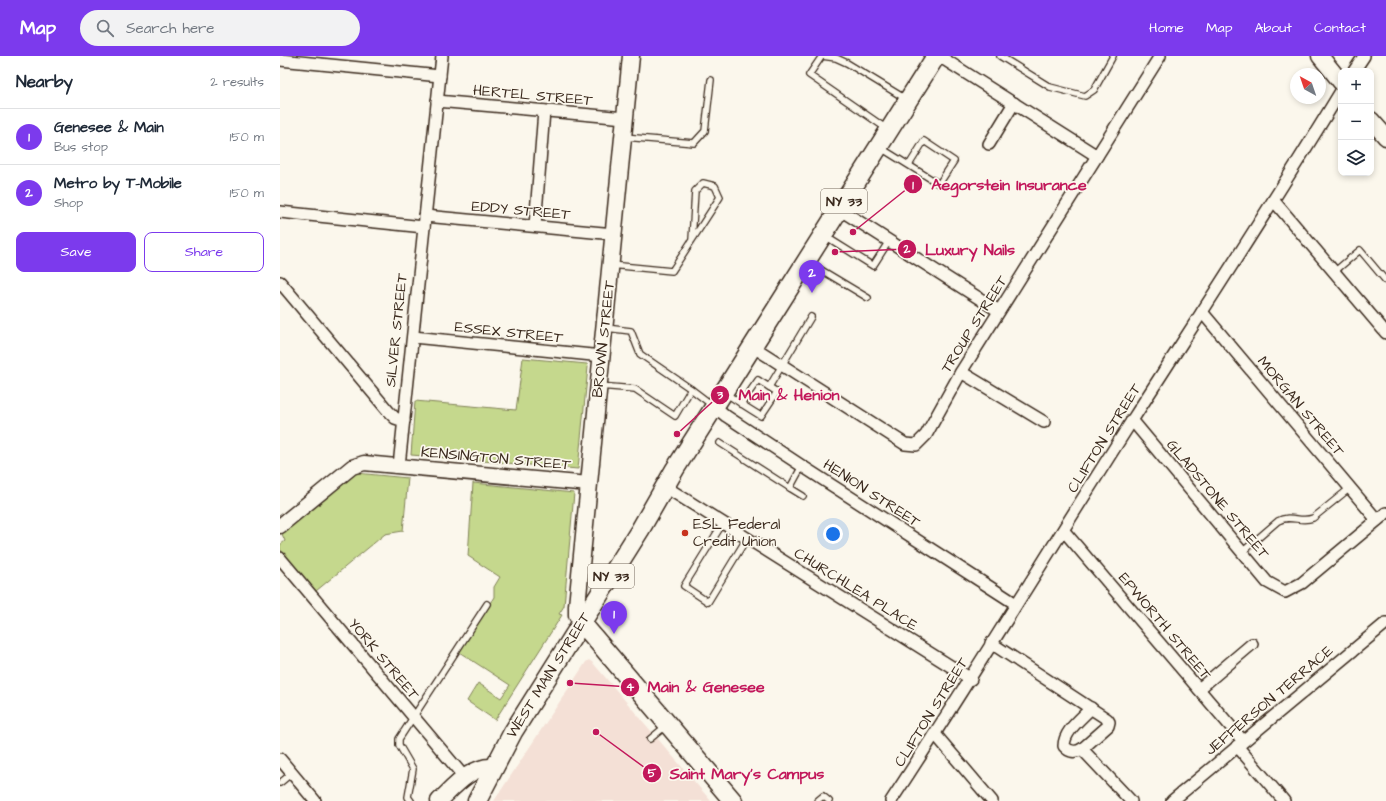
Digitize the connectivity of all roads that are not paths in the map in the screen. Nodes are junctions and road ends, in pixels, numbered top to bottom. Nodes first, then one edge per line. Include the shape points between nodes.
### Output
1 (442, 56) edge
2 (631, 56) edge
3 (938, 56) edge
4 (1000, 56) edge
5 (1113, 56) edge
6 (1160, 56) edge
7 (1320, 56) edge
8 (1364, 56) edge
9 (280, 60) edge
10 (1356, 68) edge
11 (440, 76) junction
12 (1338, 78) edge
13 (711, 80) dead end
14 (1338, 96) edge
15 (908, 100) junction
16 (437, 101) junction
17 (1014, 103) junction
18 (544, 111) junction
19 (625, 118) junction
20 (1374, 123) edge
21 (889, 130) junction
22 (623, 137) junction
23 (1386, 137) edge
24 (989, 144) dead end
25 (879, 147) junction
26 (1097, 156) junction
27 (909, 165) junction
28 (1274, 201) junction
29 (839, 209) junction
30 (280, 212) edge
31 (425, 221) junction
32 (535, 226) junction
33 (614, 234) junction
34 (823, 234) junction
35 (692, 240) junction
36 (889, 241) junction
37 (806, 261) junction
38 (611, 265) junction
39 (1334, 272) junction
40 (1386, 281) edge
41 (280, 282) edge
42 (868, 298) dead end
43 (999, 311) junction
44 (1202, 312) junction
45 (811, 317) dead end
46 (1384, 326) edge
47 (604, 328) junction
48 (413, 337) junction
49 (752, 346) junction
50 (602, 356) junction
51 (782, 365) junction
52 (961, 372) junction
53 (599, 386) junction
54 (769, 387) junction
55 (691, 389) junction
56 (718, 399) junction
57 (741, 404) junction
58 (1132, 420) junction
59 (404, 421) junction
60 (1044, 422) dead end
61 (720, 444) dead end
62 (399, 466) junction
63 (802, 466) junction
64 (589, 484) junction
65 (664, 486) junction
66 (790, 488) junction
67 (1350, 488) junction
68 (803, 496) dead end
69 (1382, 516) edge
70 (723, 524) junction
71 (280, 526) edge
72 (1064, 531) junction
73 (747, 538) junction
74 (1242, 552) junction
75 (280, 558) edge
76 (487, 604) dead end
77 (1016, 604) junction
78 (581, 622) junction
79 (1386, 623) edge
80 (991, 643) junction
81 (1252, 644) dead end
82 (971, 679) junction
83 (1199, 689) junction
84 (1091, 708) junction
85 (414, 718) junction
86 (668, 724) junction
87 (935, 734) junction
88 (650, 739) dead end
89 (1240, 743) junction
90 (1082, 749) junction
91 (280, 759) edge
92 (493, 767) junction
93 (292, 773) junction
94 (465, 778) junction
95 (280, 783) edge
96 (315, 801) edge
97 (411, 801) edge
98 (439, 801) edge
99 (477, 801) edge
100 (733, 801) edge
101 (817, 801) edge
102 (829, 801) edge
103 (891, 801) edge
104 (992, 801) edge
105 (1131, 801) edge
106 (1172, 801) edge
107 (1284, 801) edge

1 - 11 street, SILVER STREET
2 - 19 main road, BROWN STREET
3 - 15 main road, WEST MAIN STREET / NY 33
3 - 17 street
4 - 5 lane via 1050,87 1086,96 1094,90
6 - 26 street, TROUP STREET
7 - 12 main road
8 - 10 street
9 - 11 street
11 - 16 street, SILVER STREET
13 - 22 lane via 705,131 694,143
14 - 28 street, CLIFTON STREET
15 - 21 main road, WEST MAIN STREET / NY 33
15 - 21 lane via 836,58 822,56 809,75
16 - 18 street, HERTEL STREET
16 - 31 street, SILVER STREET
17 - 24 street
17 - 26 street
18 - 19 street, HERTEL STREET
18 - 32 street
19 - 22 main road, BROWN STREET
20 - 23 main road
21 - 25 main road, WEST MAIN STREET / NY 33
22 - 33 main road, BROWN STREET
25 - 27 lane
25 - 29 main road, WEST MAIN STREET / NY 33
26 - 43 street, TROUP STREET
27 - 27 lane via 939,184 954,161 924,141
28 - 39 street
28 - 44 street, CLIFTON STREET
29 - 34 main road, WEST MAIN STREET / NY 33
29 - 36 street
30 - 31 street, EDDY STREET
31 - 32 street, EDDY STREET
31 - 48 street, SILVER STREET
32 - 33 street, EDDY STREET
33 - 38 main road, BROWN STREET
34 - 36 lane via 873,266
34 - 37 main road, WEST MAIN STREET / NY 33
35 - 35 lane via 720,198 715,186 703,183 695,191
35 - 38 lane via 672,271
36 - 43 street
37 - 42 lane
37 - 49 main road, WEST MAIN STREET / NY 33
38 - 47 main road, BROWN STREET
39 - 40 lane via 1360,250
39 - 46 street
41 - 59 street via 388,412
43 - 52 street, TROUP STREET
44 - 58 street, CLIFTON STREET
44 - 67 street, MORGAN STREET
45 - 51 lane
47 - 50 main road, BROWN STREET
47 - 55 lane via 631,331 640,354
48 - 50 street, ESSEX STREET
48 - 59 street, SILVER STREET
49 - 51 street
49 - 56 main road, WEST MAIN STREET / NY 33
50 - 53 main road, BROWN STREET
51 - 52 street, TROUP STREET via 904,444 916,445 926,435
51 - 54 lane
52 - 60 street
53 - 55 lane via 635,388 675,416
53 - 64 main road, BROWN STREET
54 - 57 lane via 758,380
54 - 57 lane via 777,392 761,416
55 - 56 lane
56 - 57 lane
56 - 63 street, HENION STREET via 726,416
56 - 65 main road, WEST MAIN STREET / NY 33
58 - 72 street, CLIFTON STREET
58 - 74 street, GLADSTONE STREET
59 - 62 street, SILVER STREET
61 - 66 lane
62 - 64 street, KENSINGTON STREET
62 - 71 street via 368,463 355,466
63 - 66 lane
63 - 77 street, HENION STREET
64 - 78 main road, BROWN STREET via 577,606 577,615
65 - 70 street, CHURCHLEA PLACE
65 - 78 main road, WEST MAIN STREET / NY 33 via 640,530
66 - 68 lane
67 - 69 street, MORGAN STREET
67 - 74 lane via 1306,522 1283,518
69 - 74 street, GLADSTONE STREET via 1302,583 1285,592 1267,582
70 - 73 street, CHURCHLEA PLACE
70 - 73 lane via 684,586 708,602
72 - 77 street, CLIFTON STREET
72 - 83 street, EPWORTH STREET
73 - 82 street, CHURCHLEA PLACE
75 - 85 street, YORK STREET
76 - 85 lane
77 - 80 street, CLIFTON STREET
78 - 86 main road
78 - 92 main road, WEST MAIN STREET / NY 33
79 - 89 street, JEFFERSON TERRACE
80 - 82 street, CLIFTON STREET
80 - 84 street
81 - 83 street
82 - 87 street, CLIFTON STREET
83 - 89 street, EPWORTH STREET
84 - 90 street via 1109,722 1108,726
84 - 90 street via 1064,741 1064,746 1068,750
85 - 94 street, YORK STREET
85 - 97 lane via 399,739 399,745 413,769 408,791
86 - 88 lane
86 - 100 main road
87 - 103 street, CLIFTON STREET
87 - 104 street
89 - 106 street, JEFFERSON TERRACE
89 - 107 street, EPWORTH STREET
90 - 105 street
91 - 93 street
92 - 94 main road via 481,768
92 - 99 main road, WEST MAIN STREET
93 - 95 lane
93 - 96 street
94 - 98 main road
101 - 102 lane via 823,796

